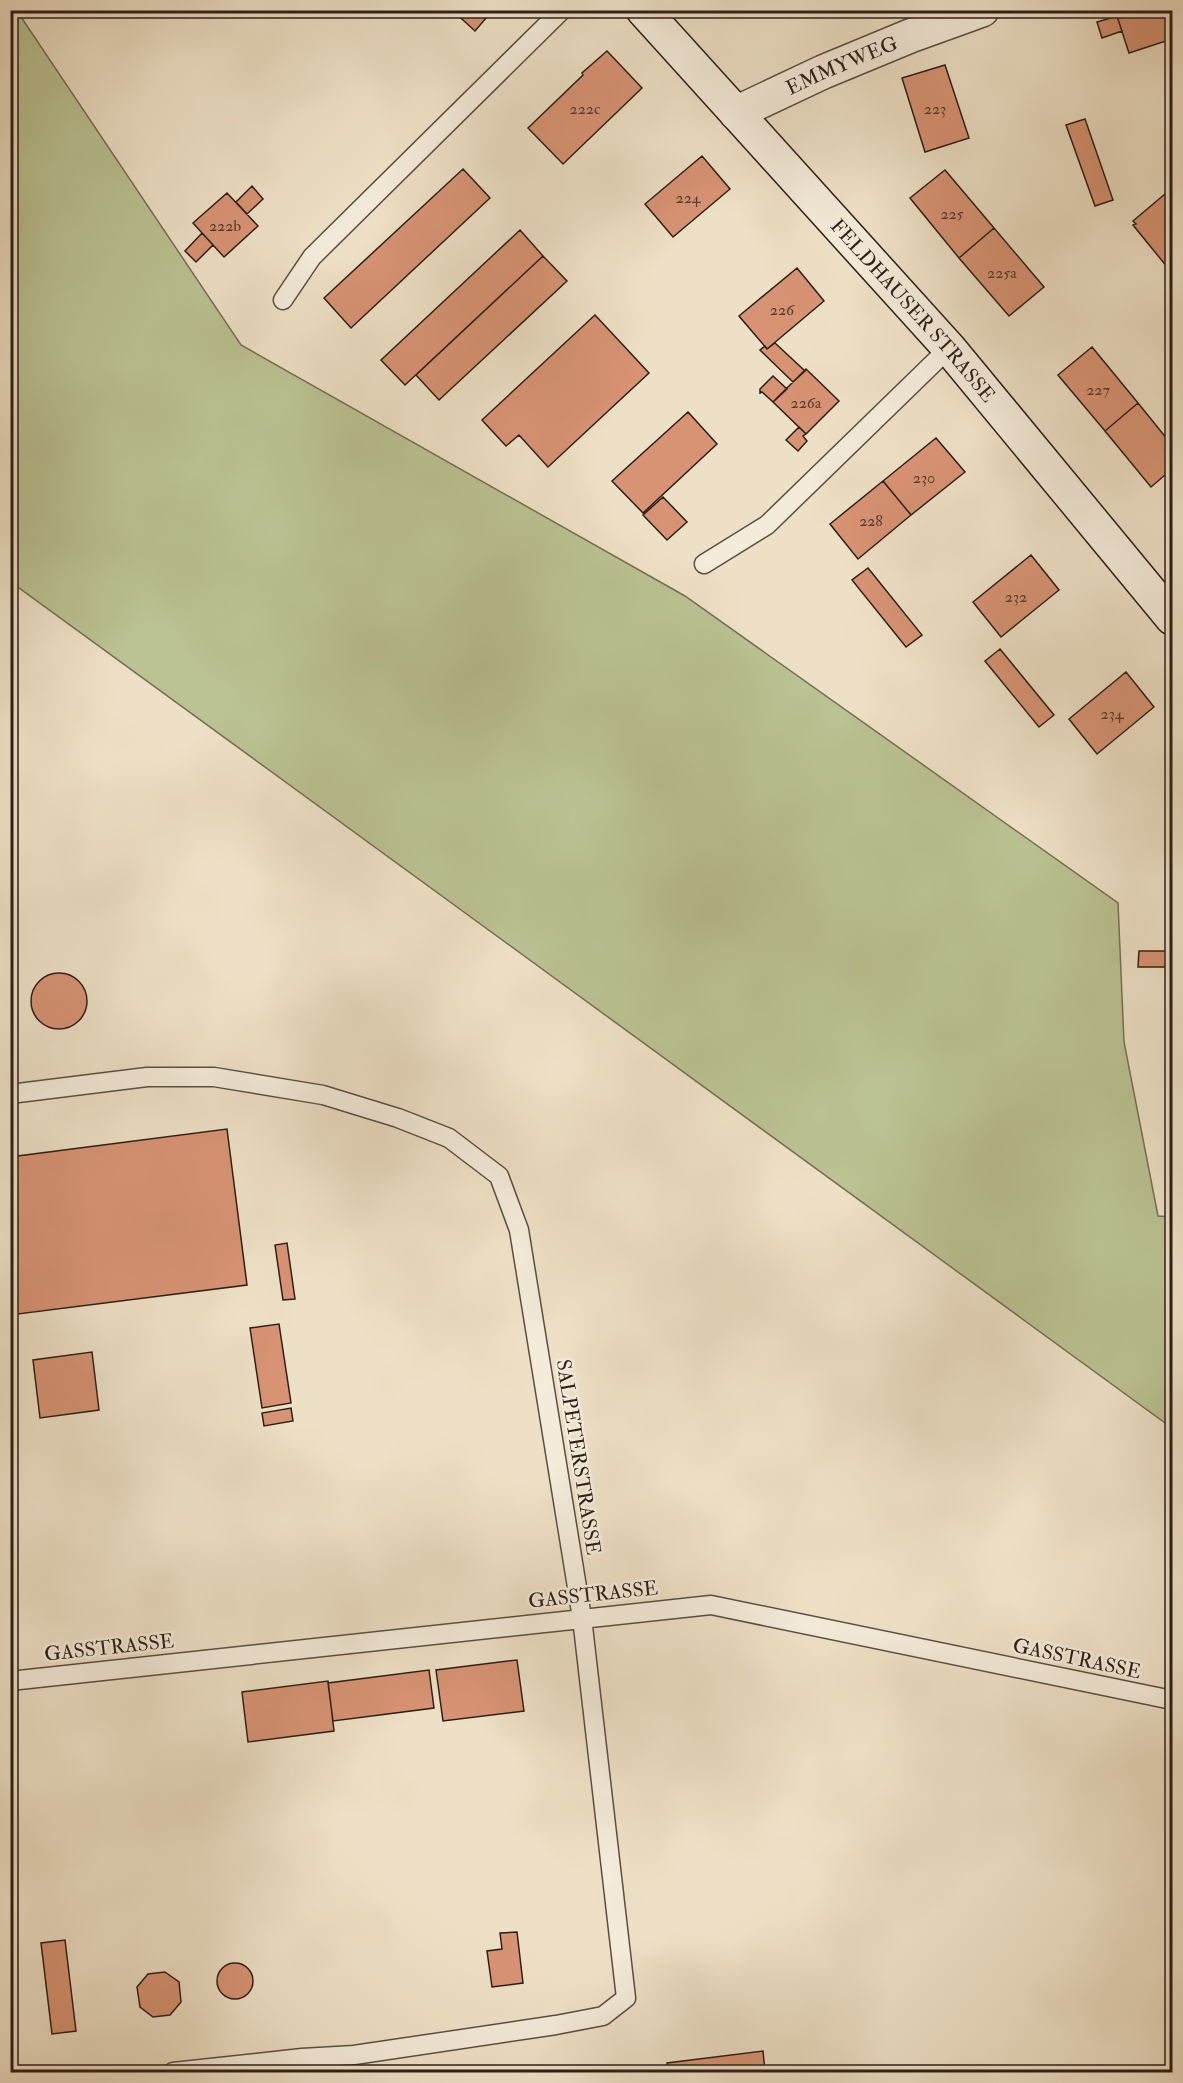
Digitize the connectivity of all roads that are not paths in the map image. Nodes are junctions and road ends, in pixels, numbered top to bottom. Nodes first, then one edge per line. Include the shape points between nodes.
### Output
1 (562, 10) edge
2 (643, 10) edge
3 (982, 10) edge
4 (736, 113) junction
5 (283, 300) dead end
6 (949, 348) junction
7 (704, 564) dead end
8 (1173, 618) edge
9 (10, 1094) edge
10 (582, 1618) junction
11 (10, 1681) edge
12 (1173, 1700) edge
13 (173, 2073) edge

1 - 5 lane via 312,257
2 - 4 street, FELDHAUSER STRASSE
3 - 4 street, EMMYWEG via 823,72
4 - 6 street, FELDHAUSER STRASSE
6 - 7 lane via 767,525
6 - 8 street, FELDHAUSER STRASSE
9 - 10 lane, SALPETERSTRASSE via 147,1077 214,1077 323,1095 449,1138 499,1176 519,1230
10 - 11 lane, GASSTRASSE
10 - 12 lane, GASSTRASSE via 711,1605
10 - 13 lane, SALPETERSTRASSE via 626,1998 603,2016 556,2025 354,2055

